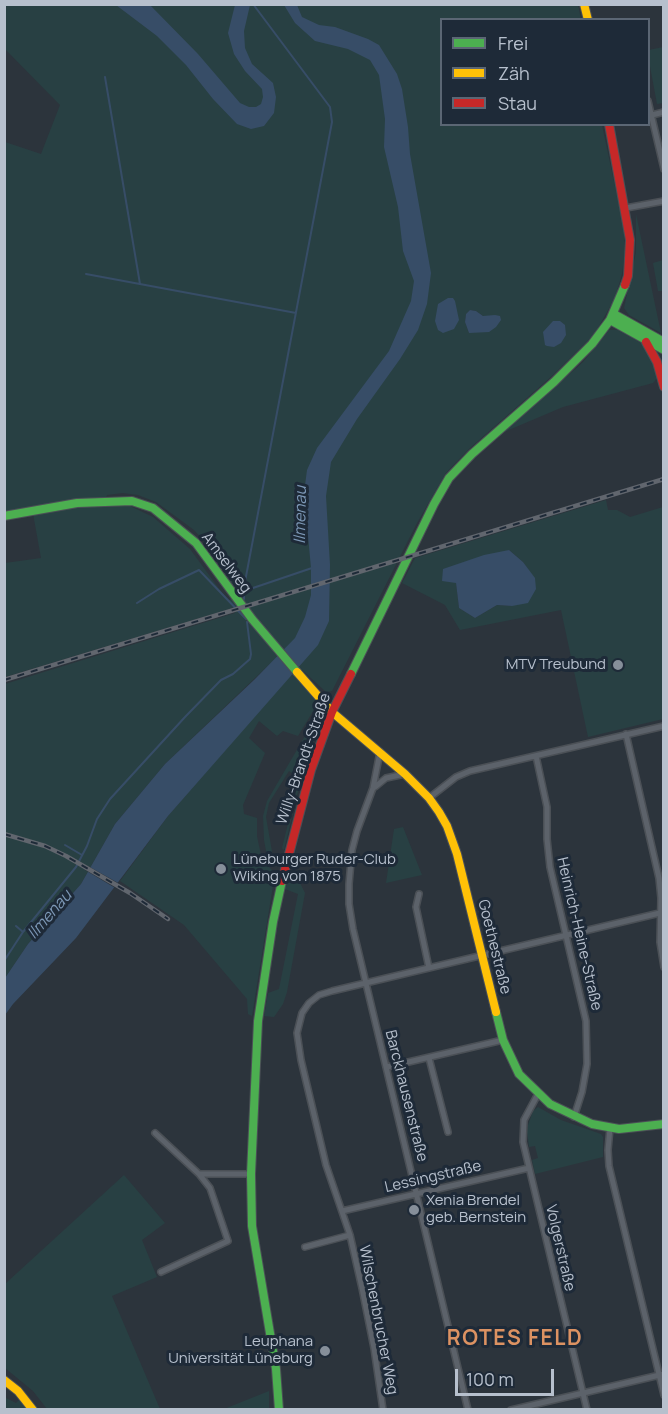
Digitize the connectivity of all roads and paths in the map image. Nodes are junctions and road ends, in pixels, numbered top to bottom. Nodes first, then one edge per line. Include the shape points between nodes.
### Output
1 (650, 108) edge
2 (663, 112) edge
3 (652, 115) junction
4 (609, 126) edge
5 (663, 169) edge
6 (663, 201) edge
7 (626, 208) junction
8 (612, 317) junction
9 (645, 340) junction
10 (663, 347) edge
11 (657, 362) junction
12 (663, 375) edge
13 (663, 387) edge
14 (4, 516) edge
15 (332, 712) junction
16 (663, 726) edge
17 (626, 734) junction
18 (380, 751) junction
19 (536, 756) junction
20 (405, 774) junction
21 (373, 788) junction
22 (429, 798) junction
23 (419, 894) dead end
24 (662, 912) edge
25 (567, 935) junction
26 (482, 956) junction
27 (663, 967) edge
28 (429, 968) junction
29 (366, 982) junction
30 (502, 1040) junction
31 (429, 1058) junction
32 (387, 1067) junction
33 (538, 1094) junction
34 (574, 1118) junction
35 (663, 1124) edge
36 (610, 1128) junction
37 (448, 1132) dead end
38 (155, 1133) dead end
39 (529, 1168) junction
40 (199, 1174) junction
41 (251, 1174) junction
42 (417, 1193) junction
43 (342, 1211) junction
44 (350, 1235) junction
45 (305, 1247) dead end
46 (161, 1272) dead end
47 (661, 1374) edge
48 (5, 1381) edge
49 (583, 1393) junction
50 (663, 1395) edge
51 (33, 1410) edge
52 (279, 1410) edge
53 (383, 1410) edge
54 (468, 1410) edge
55 (511, 1410) edge
56 (587, 1410) edge

1 - 3 street
2 - 3 street
3 - 5 street
4 - 7 main road, Willy-Brandt-Straße
6 - 7 street
7 - 8 main road, Willy-Brandt-Straße via 630,263
8 - 9 main road
8 - 10 main road
8 - 15 main road, Willy-Brandt-Straße via 580,357 450,478
9 - 10 main road
9 - 11 main road
10 - 11 main road
10 - 12 main road
11 - 12 main road
12 - 13 main road
14 - 15 main road, Amselweg via 96,501 145,504 196,543 274,647
15 - 18 main road, Goethestraße
15 - 41 main road, Willy-Brandt-Straße via 311,770 273,922 258,1021
16 - 17 street
17 - 19 street
17 - 24 street via 659,878
18 - 20 main road, Goethestraße
18 - 21 street, Barckhausenstraße
19 - 22 street via 462,774
19 - 25 street, Heinrich-Heine-Straße via 547,807 550,867
20 - 21 street via 386,778
20 - 22 main road, Goethestraße
21 - 29 street, Barckhausenstraße via 352,850 349,884 353,929
22 - 26 main road, Goethestraße via 453,840
23 - 28 street via 416,907
24 - 25 street, Wilschenbrucher Weg
24 - 27 street
25 - 26 street, Wilschenbrucher Weg
25 - 34 street, Heinrich-Heine-Straße via 584,1007 588,1049 585,1079
26 - 28 street, Wilschenbrucher Weg
26 - 30 main road, Goethestraße
28 - 29 street, Wilschenbrucher Weg
29 - 32 street, Barckhausenstraße
29 - 43 street, Wilschenbrucher Weg via 319,995 302,1013 297,1033 319,1136
30 - 31 street
30 - 33 main road, Goethestraße via 519,1074
31 - 32 street
31 - 37 street
32 - 42 street, Barckhausenstraße
33 - 34 main road, Goethestraße
33 - 39 street, Volgerstraße via 526,1113 523,1128
34 - 36 main road, Goethestraße
35 - 36 main road, Goethestraße
36 - 47 street via 609,1166
38 - 40 street
39 - 42 street, Lessingstraße
39 - 49 street, Volgerstraße
40 - 41 street
40 - 46 street via 210,1188 228,1241
41 - 52 main road, Willy-Brandt-Straße via 255,1247 276,1369
42 - 43 street, Lessingstraße
42 - 54 street, Barckhausenstraße
43 - 44 street, Wilschenbrucher Weg
44 - 45 street, Wilschenbrucher Weg
44 - 53 street, Wilschenbrucher Weg via 371,1328
47 - 49 street
47 - 50 street
48 - 51 main road
49 - 55 street
49 - 56 street, Volgerstraße

